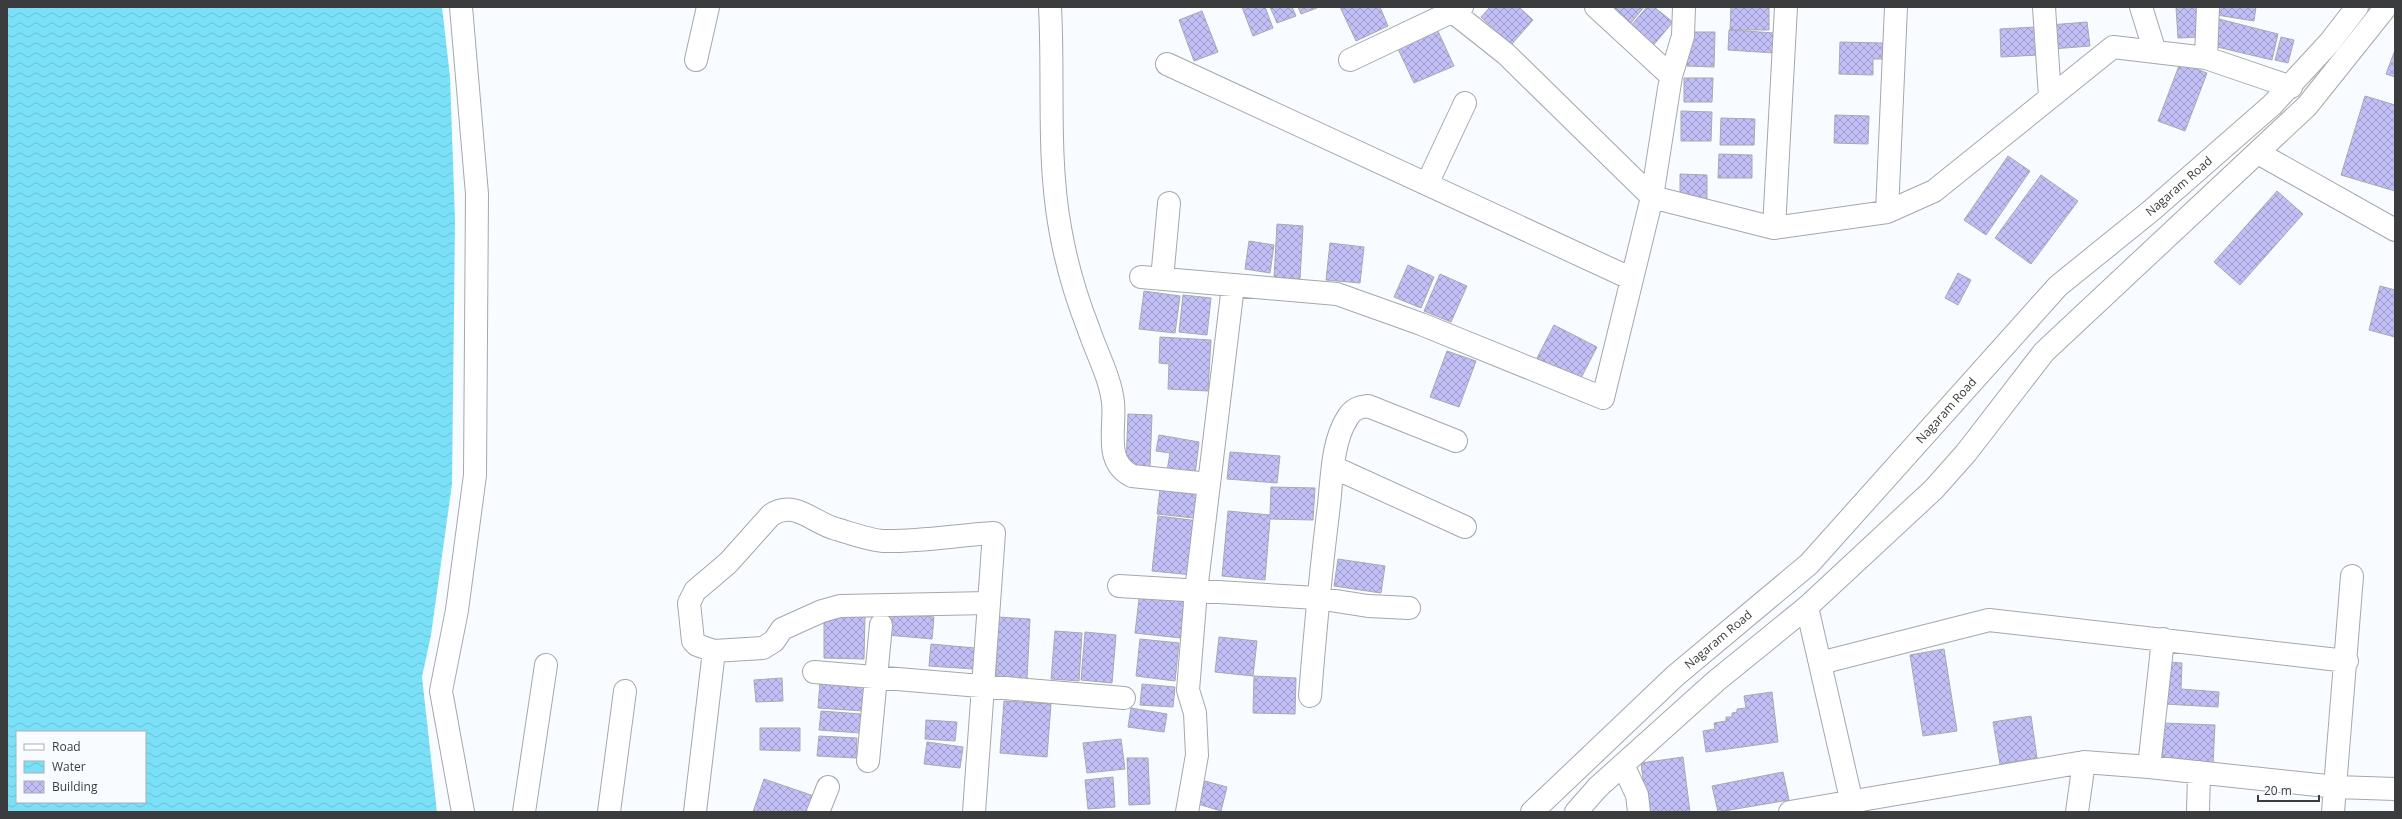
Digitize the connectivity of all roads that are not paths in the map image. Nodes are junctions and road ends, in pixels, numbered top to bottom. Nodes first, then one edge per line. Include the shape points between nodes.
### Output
1 (461, 7) edge
2 (708, 7) edge
3 (1050, 7) edge
4 (1596, 7) edge
5 (1684, 7) edge
6 (1786, 7) edge
7 (1896, 7) edge
8 (2044, 7) edge
9 (2141, 7) edge
10 (2208, 7) edge
11 (2357, 7) edge
12 (2386, 7) edge
13 (1455, 9) edge
14 (2155, 52) junction
15 (2206, 58) junction
16 (696, 60) dead end
17 (1350, 60) dead end
18 (1167, 64) dead end
19 (1671, 76) junction
20 (2291, 87) junction
21 (2050, 97) junction
22 (1465, 103) dead end
23 (2258, 153) junction
24 (1427, 184) junction
25 (2174, 190) junction
26 (1652, 197) junction
27 (1169, 202) dead end
28 (2192, 211) junction
29 (1887, 212) junction
30 (1774, 228) junction
31 (2395, 230) edge
32 (1632, 279) junction
33 (1233, 286) junction
34 (1456, 441) dead end
35 (1333, 467) junction
36 (1209, 484) junction
37 (1465, 527) dead end
38 (2352, 576) dead end
39 (1119, 586) dead end
40 (1196, 591) junction
41 (1317, 598) junction
42 (988, 603) junction
43 (1807, 607) junction
44 (1409, 608) dead end
45 (881, 625) dead end
46 (2163, 639) junction
47 (714, 651) junction
48 (2347, 661) junction
49 (1820, 663) junction
50 (546, 665) dead end
51 (814, 672) dead end
52 (876, 676) junction
53 (982, 685) junction
54 (625, 691) dead end
55 (1310, 696) dead end
56 (1124, 698) dead end
57 (868, 761) dead end
58 (2084, 762) junction
59 (1623, 764) junction
60 (2149, 767) junction
61 (2199, 772) junction
62 (828, 787) dead end
63 (2336, 787) junction
64 (2395, 789) edge
65 (1853, 806) edge
66 (462, 812) edge
67 (524, 812) edge
68 (609, 812) edge
69 (695, 812) edge
70 (818, 812) edge
71 (974, 812) edge
72 (1187, 812) edge
73 (1532, 812) edge
74 (1576, 812) edge
75 (1639, 812) edge
76 (1790, 812) edge
77 (2077, 812) edge
78 (2198, 812) edge
79 (2333, 812) edge

1 - 66 street via 477,194 475,474 457,610 441,691
2 - 16 street
3 - 36 street via 1054,171 1060,228 1074,291 1107,376 1113,402 1113,446 1117,463 1122,471 1132,476
4 - 19 street
5 - 19 street via 1683,36
6 - 30 street
7 - 29 street
8 - 21 street
9 - 14 street
10 - 15 street
11 - 20 street, Nagaram Road
12 - 23 street via 2307,106
13 - 17 street
13 - 26 street via 1506,54
14 - 15 street
14 - 21 street via 2112,47
15 - 20 street
18 - 24 street
19 - 26 street
20 - 25 street, Nagaram Road
21 - 29 street via 1934,191
22 - 24 street
23 - 28 street
23 - 31 street
24 - 32 street
25 - 28 street
25 - 73 street, Nagaram Road via 2058,286 1809,564 1675,676
26 - 30 street
26 - 32 street
27 - 33 street via 1151,278
28 - 43 street via 2044,352 1966,453 1934,489
29 - 30 street
32 - 33 street via 1603,398 1421,324 1337,294
33 - 36 street
34 - 35 street via 1368,406 1359,407 1347,418 1339,437
35 - 37 street
35 - 41 street
36 - 40 street
38 - 48 street
39 - 40 street
40 - 41 street
40 - 72 street via 1188,690 1195,713 1197,755
41 - 44 street via 1368,606
41 - 55 street
42 - 47 street via 840,606 782,629 774,641 763,648
42 - 47 street via 994,533 882,541 834,529 803,512 779,510 759,528 717,575 695,591 688,603 692,641
42 - 53 street
43 - 49 street
43 - 59 street via 1722,676
45 - 52 street
46 - 48 street
46 - 49 street via 1989,620
46 - 60 street
47 - 69 street
48 - 63 street
49 - 65 street
50 - 67 street
51 - 52 street
52 - 53 street
52 - 57 street
53 - 56 street
53 - 71 street
54 - 68 street
58 - 60 street
58 - 65 street
58 - 77 street
59 - 74 street
59 - 75 street via 1637,795
60 - 61 street
61 - 63 street
61 - 78 street
62 - 70 street
63 - 64 street
63 - 79 street
65 - 76 street

